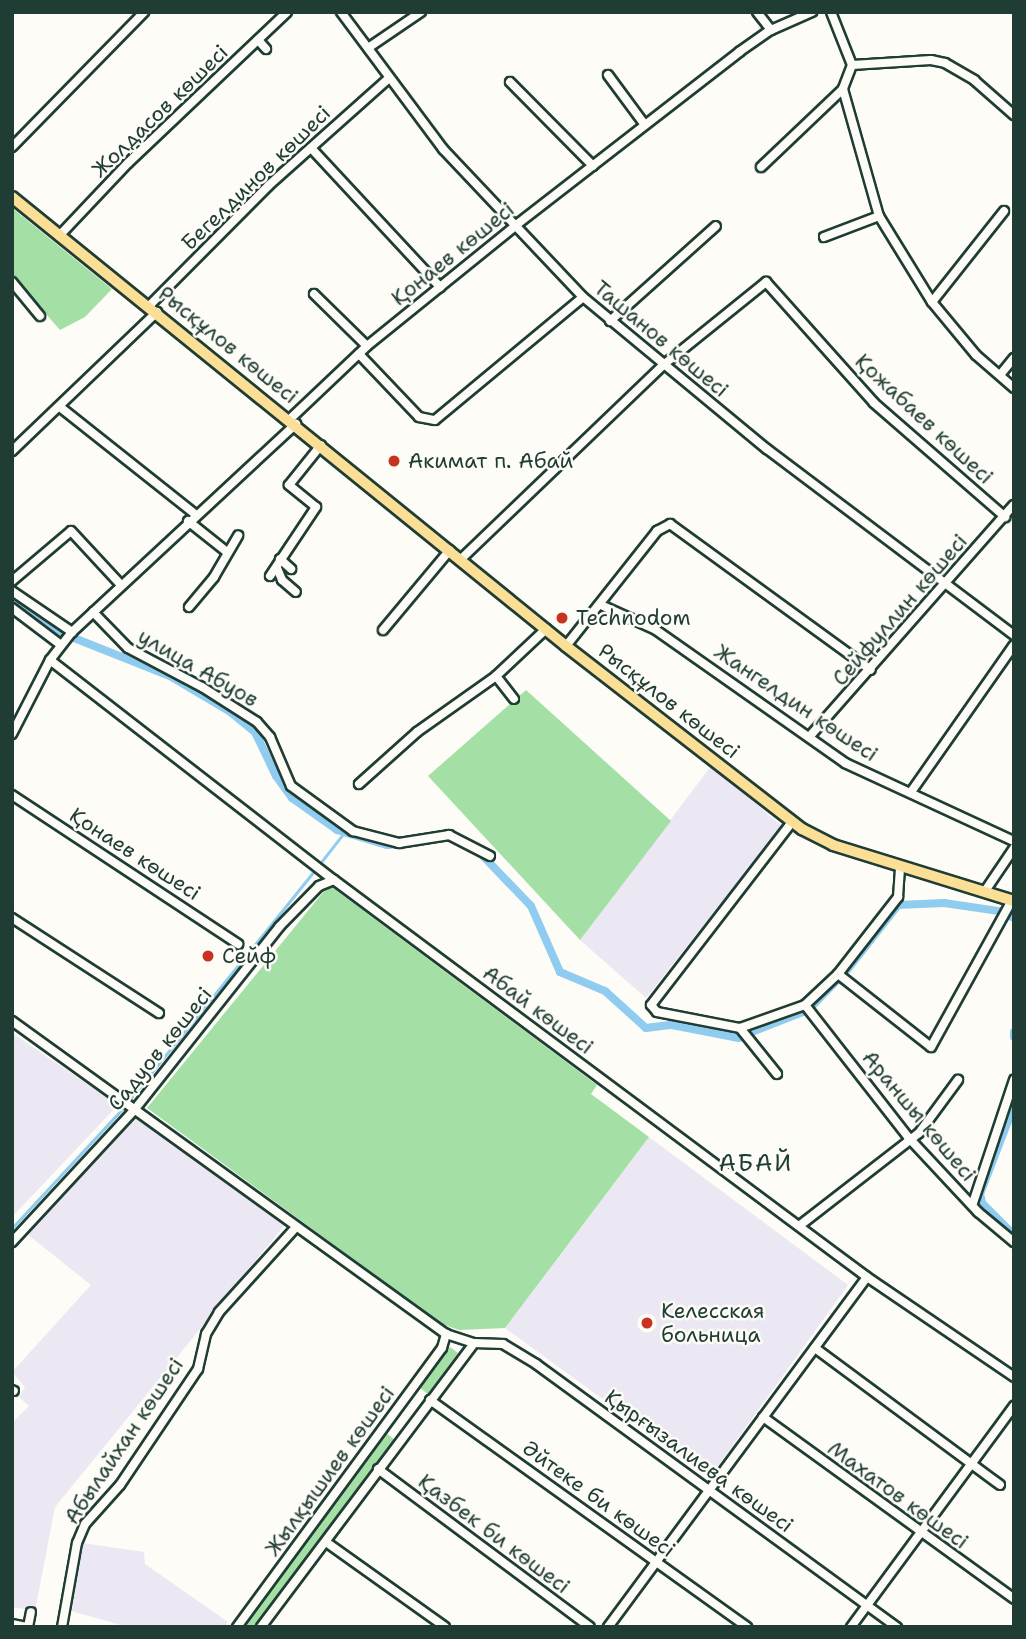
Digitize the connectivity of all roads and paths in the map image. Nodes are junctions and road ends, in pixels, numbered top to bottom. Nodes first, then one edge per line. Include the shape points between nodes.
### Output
1 (144, 12) edge
2 (287, 12) edge
3 (341, 12) edge
4 (421, 12) edge
5 (757, 12) edge
6 (811, 12) edge
7 (831, 12) edge
8 (771, 30) junction
9 (258, 40) junction
10 (368, 48) junction
11 (266, 49) dead end
12 (852, 65) junction
13 (608, 75) dead end
14 (388, 78) junction
15 (510, 82) dead end
16 (843, 89) junction
17 (1014, 115) edge
18 (645, 125) junction
19 (12, 147) edge
20 (311, 148) junction
21 (593, 166) junction
22 (761, 167) dead end
23 (12, 197) edge
24 (1004, 211) dead end
25 (879, 216) junction
26 (515, 226) junction
27 (716, 226) dead end
28 (59, 236) junction
29 (824, 237) dead end
30 (14, 287) edge
31 (440, 287) junction
32 (314, 294) dead end
33 (583, 297) junction
34 (932, 302) junction
35 (153, 309) junction
36 (40, 316) dead end
37 (610, 321) junction
38 (367, 346) junction
39 (359, 354) junction
40 (1014, 358) edge
41 (662, 366) junction
42 (999, 375) junction
43 (1014, 388) edge
44 (60, 407) junction
45 (293, 422) junction
46 (321, 445) junction
47 (12, 451) edge
48 (1014, 505) edge
49 (195, 514) junction
50 (1005, 517) junction
51 (188, 521) junction
52 (238, 536) dead end
53 (450, 550) junction
54 (227, 552) junction
55 (461, 559) junction
56 (278, 563) junction
57 (291, 569) dead end
58 (270, 576) dead end
59 (12, 581) edge
60 (121, 585) junction
61 (945, 585) junction
62 (12, 591) edge
63 (296, 592) dead end
64 (601, 606) junction
65 (189, 607) dead end
66 (12, 608) edge
67 (93, 611) junction
68 (546, 629) junction
69 (383, 630) dead end
70 (72, 632) junction
71 (1014, 635) edge
72 (61, 645) junction
73 (1014, 645) edge
74 (566, 646) junction
75 (50, 660) junction
76 (872, 670) junction
77 (496, 676) junction
78 (514, 699) dead end
79 (12, 734) edge
80 (810, 736) junction
81 (359, 784) dead end
82 (911, 792) junction
83 (12, 794) edge
84 (792, 822) junction
85 (1014, 841) edge
86 (1014, 848) edge
87 (490, 856) dead end
88 (900, 866) junction
89 (334, 880) junction
90 (985, 891) junction
91 (1013, 901) edge
92 (12, 918) edge
93 (238, 944) dead end
94 (838, 974) junction
95 (805, 1005) junction
96 (159, 1013) dead end
97 (12, 1021) edge
98 (740, 1028) junction
99 (777, 1074) dead end
100 (958, 1080) dead end
101 (1014, 1080) edge
102 (135, 1110) junction
103 (908, 1137) junction
104 (973, 1203) junction
105 (799, 1226) junction
106 (296, 1227) junction
107 (12, 1242) edge
108 (1014, 1242) edge
109 (867, 1277) junction
110 (843, 1293) dead end
111 (851, 1299) junction
112 (446, 1334) junction
113 (455, 1339) junction
114 (474, 1343) junction
115 (815, 1348) junction
116 (460, 1356) junction
117 (1014, 1377) edge
118 (430, 1400) junction
119 (1014, 1406) edge
120 (763, 1417) junction
121 (972, 1462) junction
122 (378, 1469) junction
123 (1000, 1485) dead end
124 (711, 1491) junction
125 (920, 1533) junction
126 (326, 1542) junction
127 (656, 1562) junction
128 (1014, 1599) edge
129 (867, 1606) junction
130 (31, 1612) dead end
131 (12, 1624) edge
132 (28, 1627) edge
133 (62, 1627) edge
134 (237, 1627) edge
135 (261, 1627) edge
136 (445, 1627) edge
137 (590, 1627) edge
138 (608, 1627) edge
139 (747, 1627) edge
140 (851, 1627) edge
141 (897, 1627) edge

1 - 19 street
2 - 9 street, Жолдасов көшесі
3 - 10 street, Ташанов көшесі
4 - 10 street
5 - 8 street
6 - 8 street, Қонаев көшесі
7 - 12 street
8 - 18 street, Қонаев көшесі
9 - 11 street
9 - 28 street, Жолдасов көшесі via 128,163
10 - 14 street, Ташанов көшесі
12 - 16 street
12 - 17 street via 945,63 974,80
13 - 18 street
14 - 20 street, Бегелдинов көшесі
14 - 26 street, Ташанов көшесі via 443,149
15 - 21 street
16 - 22 street
16 - 25 street
18 - 21 street, Қонаев көшесі
20 - 31 street
20 - 35 street, Бегелдинов көшесі
21 - 26 street, Қонаев көшесі
23 - 28 main road, Рысқұлов көшесі
24 - 34 street
25 - 29 street
25 - 34 street
26 - 31 street, Қонаев көшесі
26 - 33 street, Ташанов көшесі
27 - 37 street
28 - 35 main road, Рысқұлов көшесі
30 - 36 street
31 - 38 street, Қонаев көшесі
32 - 38 street
33 - 37 street, Ташанов көшесі
33 - 39 street via 435,420 419,417
34 - 42 street
35 - 44 street, Бегелдинов көшесі
35 - 45 main road, Рысқұлов көшесі
37 - 41 street, Ташанов көшесі
38 - 39 street, Қонаев көшесі
39 - 45 street, Қонаев көшесі
40 - 42 street
41 - 50 street, Қожабаев көшесі via 766,282 874,403
41 - 55 street
41 - 61 street, Ташанов көшесі
42 - 43 street
44 - 47 street, Бегелдинов көшесі
44 - 49 street
45 - 46 main road, Рысқұлов көшесі
45 - 49 street, Қонаев көшесі
46 - 53 main road, Рысқұлов көшесі
46 - 56 street via 289,485 316,507
48 - 50 street, Сейфуллин көшесі
49 - 51 street, Қонаев көшесі
50 - 61 street, Сейфуллин көшесі
51 - 54 street
51 - 60 street, Қонаев көшесі
52 - 54 street
53 - 55 main road, Рысқұлов көшесі
53 - 69 street
54 - 65 street via 214,578
55 - 68 main road, Рысқұлов көшесі
56 - 57 street
56 - 58 street
56 - 63 street via 282,580
59 - 60 street via 71,531
60 - 67 street, Қонаев көшесі
61 - 71 street, Ташанов көшесі
61 - 76 street, Сейфуллин көшесі
62 - 70 street
64 - 74 street
64 - 76 street via 657,531 670,524
64 - 80 street, Жангелдин көшесі via 656,630
66 - 72 street
67 - 70 street, Қонаев көшесі
67 - 87 street, улица Абуов via 128,648 257,722 270,737 292,786 353,831 399,843 449,835
68 - 74 main road, Рысқұлов көшесі
68 - 77 street
70 - 72 street, Қонаев көшесі
72 - 75 street, Қонаев көшесі
73 - 82 street
74 - 84 main road, Рысқұлов көшесі
75 - 79 street, Қонаев көшесі
75 - 89 street, Абай көшесі
76 - 80 street, Сейфуллин көшесі
77 - 78 street
77 - 81 street via 416,732
80 - 82 street, Жангелдин көшесі via 845,762
82 - 85 street, Жангелдин көшесі
83 - 93 street, Қонаев көшесі
84 - 88 main road, Рысқұлов көшесі via 822,841
84 - 98 street via 651,1005 666,1015
86 - 90 street
88 - 90 main road, Рысқұлов көшесі
88 - 94 street via 898,897
89 - 102 street, Садуов көшесі via 319,886 279,927
89 - 105 street, Абай көшесі
90 - 91 main road, Рысқұлов көшесі
91 - 94 street via 930,1047
92 - 96 street
94 - 95 street
95 - 98 street
95 - 103 street, Араншы көшесі
97 - 102 street
98 - 99 street
100 - 103 street via 928,1125
101 - 104 street
102 - 106 street
102 - 107 street, Садуов көшесі
103 - 104 street, Араншы көшесі
103 - 105 street
104 - 108 street, Араншы көшесі
105 - 109 street, Абай көшесі
106 - 112 street
106 - 133 street, Абылайхан көшесі via 219,1312 206,1334 198,1369 120,1485 85,1524 77,1543
109 - 111 street
109 - 117 street, Абай көшесі
110 - 111 street
111 - 115 street
112 - 113 street
112 - 134 street, Жылқышиев көшесі via 442,1348
113 - 114 street
113 - 116 street
114 - 116 street, Жылқышиев көшесі
114 - 124 street, Қырғызалиева көшесі via 491,1341 511,1348
115 - 120 street
115 - 121 street
116 - 118 street, Жылқышиев көшесі
118 - 122 street, Жылқышиев көшесі
118 - 127 street, Әйтеке би көшесі
119 - 121 street
120 - 124 street
120 - 125 street, Махатов көшесі
121 - 123 street
121 - 125 street
122 - 126 street, Жылқышиев көшесі
122 - 137 street, Қазбек би көшесі
124 - 127 street
124 - 129 street, Қырғызалиева көшесі
125 - 128 street, Махатов көшесі
125 - 129 street
126 - 135 street, Жылқышиев көшесі
126 - 136 street
127 - 138 street
127 - 139 street, Әйтеке би көшесі
129 - 140 street
129 - 141 street, Қырғызалиева көшесі
130 - 132 street
131 - 132 street

